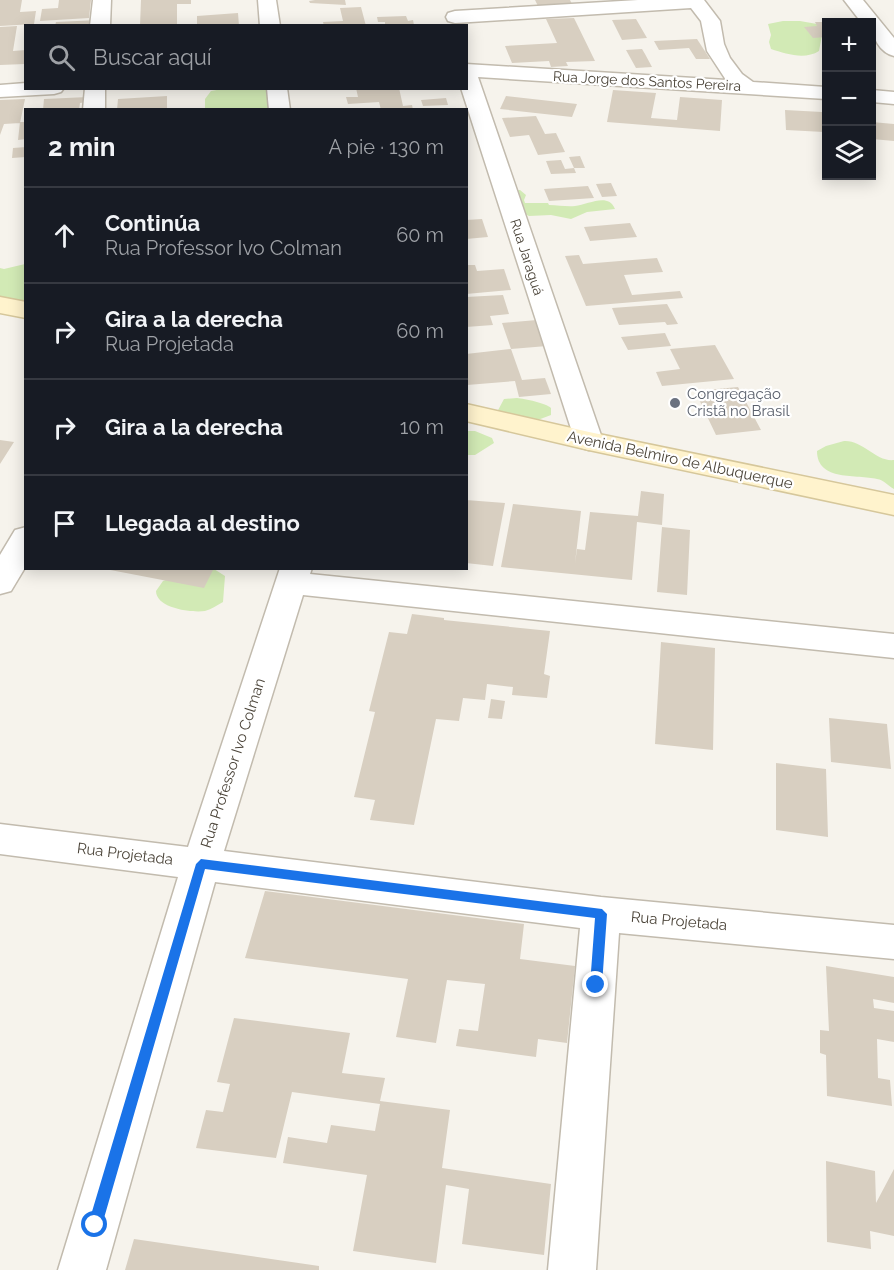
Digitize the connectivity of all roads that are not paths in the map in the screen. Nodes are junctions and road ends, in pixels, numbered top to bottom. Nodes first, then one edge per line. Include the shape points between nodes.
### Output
1 (102, 0) edge
2 (267, 0) edge
3 (853, 0) edge
4 (695, 1) edge
5 (454, 14) edge
6 (867, 18) edge
7 (100, 24) edge
8 (270, 24) edge
9 (876, 29) edge
10 (894, 50) edge
11 (468, 71) edge
12 (468, 77) edge
13 (746, 87) junction
14 (24, 90) edge
15 (95, 90) edge
16 (277, 90) edge
17 (0, 91) edge
18 (822, 93) edge
19 (876, 96) edge
20 (894, 98) edge
21 (94, 108) edge
22 (280, 108) edge
23 (0, 305) edge
24 (24, 310) edge
25 (468, 412) edge
26 (589, 441) junction
27 (894, 505) edge
28 (24, 541) edge
29 (294, 576) edge
30 (0, 583) edge
31 (894, 646) edge
32 (0, 839) edge
33 (201, 864) junction
34 (602, 914) junction
35 (894, 942) edge
36 (82, 1270) edge
37 (572, 1270) edge

1 - 7 street
2 - 8 street
3 - 6 street
4 - 5 street
4 - 13 street via 709,19 719,56 732,77
9 - 10 street
11 - 13 street, Rua Jorge dos Santos Pereira
12 - 26 street, Rua Jaraguá
13 - 18 street, Rua Jorge dos Santos Pereira
14 - 17 street
15 - 21 street
16 - 22 street
19 - 20 street
23 - 24 main road
25 - 26 main road, Avenida Belmiro de Albuquerque
26 - 27 main road, Avenida Belmiro de Albuquerque
28 - 30 street
29 - 31 street
29 - 33 street, Rua Professor Ivo Colman
32 - 33 street, Rua Projetada
33 - 34 street, Rua Projetada
33 - 36 street, Rua Professor Ivo Colman
34 - 35 street, Rua Projetada
34 - 37 street

